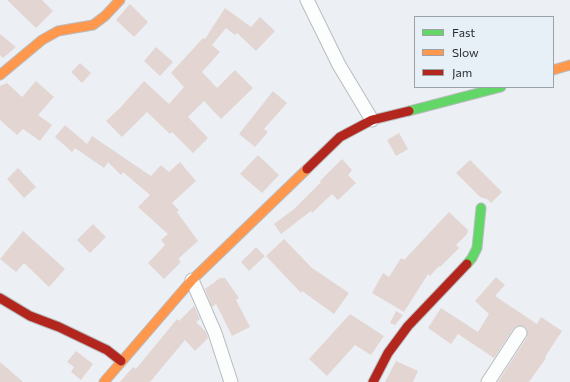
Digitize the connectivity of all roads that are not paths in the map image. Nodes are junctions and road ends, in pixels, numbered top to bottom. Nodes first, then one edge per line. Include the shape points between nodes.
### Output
1 (120, 0) edge
2 (307, 0) edge
3 (570, 65) edge
4 (554, 70) edge
5 (0, 75) edge
6 (497, 88) edge
7 (372, 120) junction
8 (481, 208) dead end
9 (192, 280) junction
10 (0, 298) edge
11 (520, 333) dead end
12 (120, 361) junction
13 (104, 382) edge
14 (231, 382) edge
15 (373, 382) edge
16 (488, 382) edge

1 - 5 street via 93,25 58,31 42,40
2 - 7 street via 339,65
3 - 4 street
6 - 7 street
7 - 9 street via 340,137
8 - 15 street via 476,248 472,258 408,326 388,353
9 - 12 street
9 - 14 street via 215,333
10 - 12 street via 30,316 107,350
11 - 16 street
12 - 13 street

